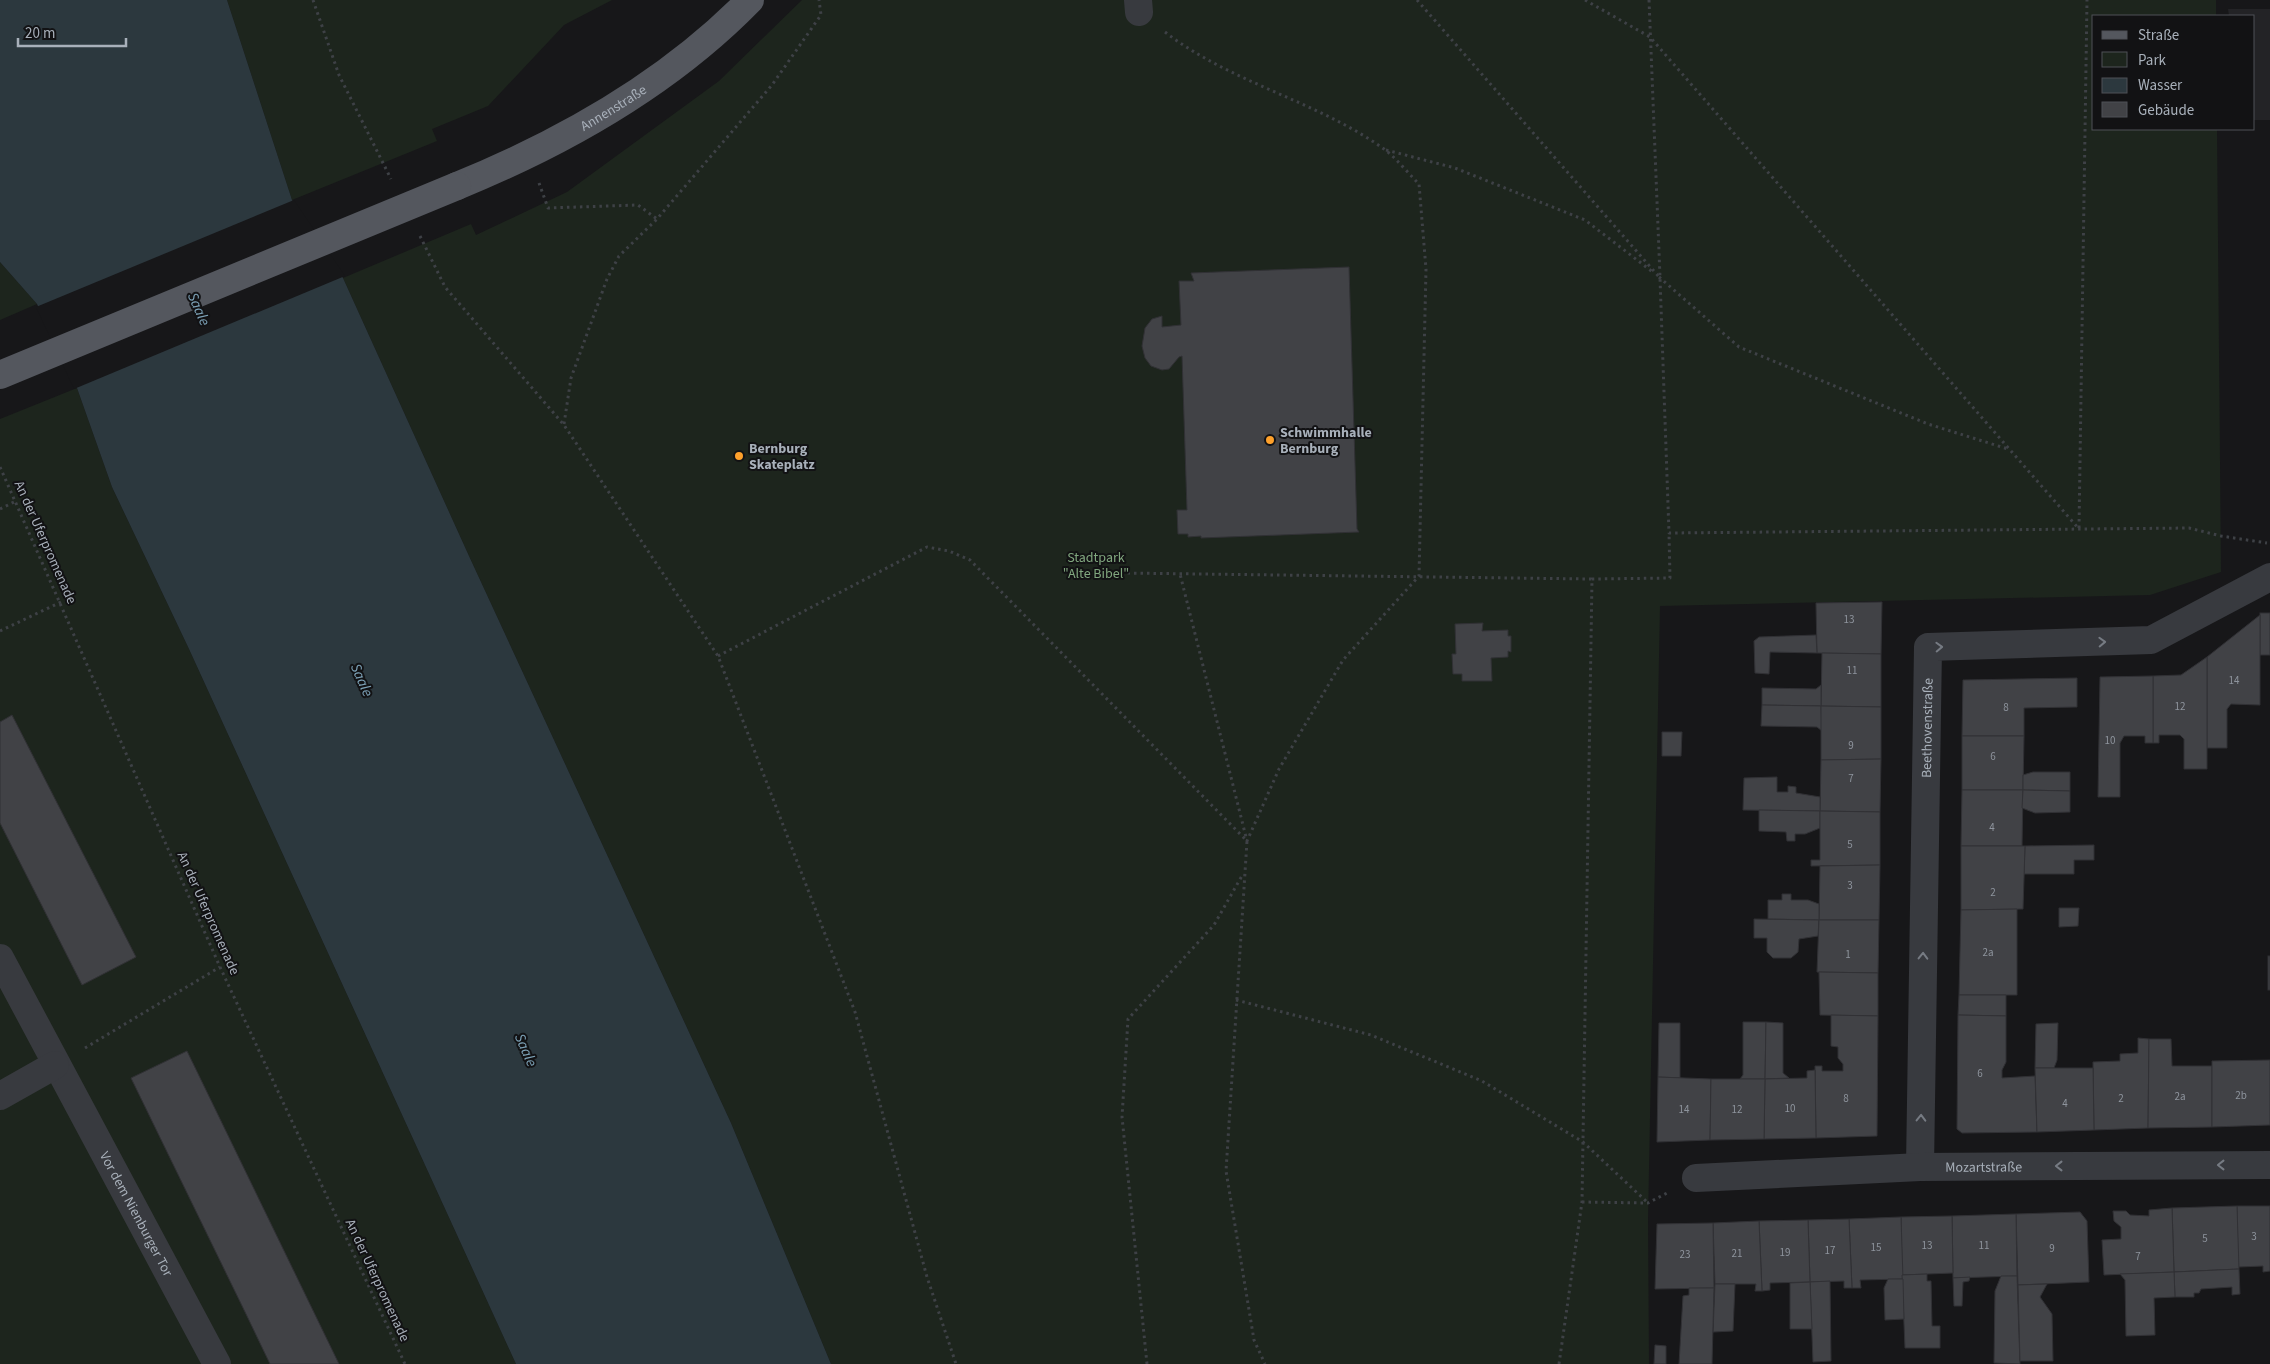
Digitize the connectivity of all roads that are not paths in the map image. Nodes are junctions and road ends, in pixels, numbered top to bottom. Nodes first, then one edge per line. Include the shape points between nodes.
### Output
1 (750, 0) edge
2 (0, 375) edge
3 (2270, 578) edge
4 (0, 958) edge
5 (56, 1065) junction
6 (0, 1096) edge
7 (2270, 1165) edge
8 (1920, 1167) junction
9 (1696, 1178) road end
10 (216, 1364) edge

1 - 2 main road, Annenstraße, bridge via 686,58 638,93 530,155
8 -> 3 street, Beethovenstraße via 1928,647 2151,640
4 - 5 street, Vor dem Nienburger Tor
5 - 6 street
5 - 10 street, Vor dem Nienburger Tor
7 -> 8 street, Mozartstraße
8 - 9 street, Mozartstraße

